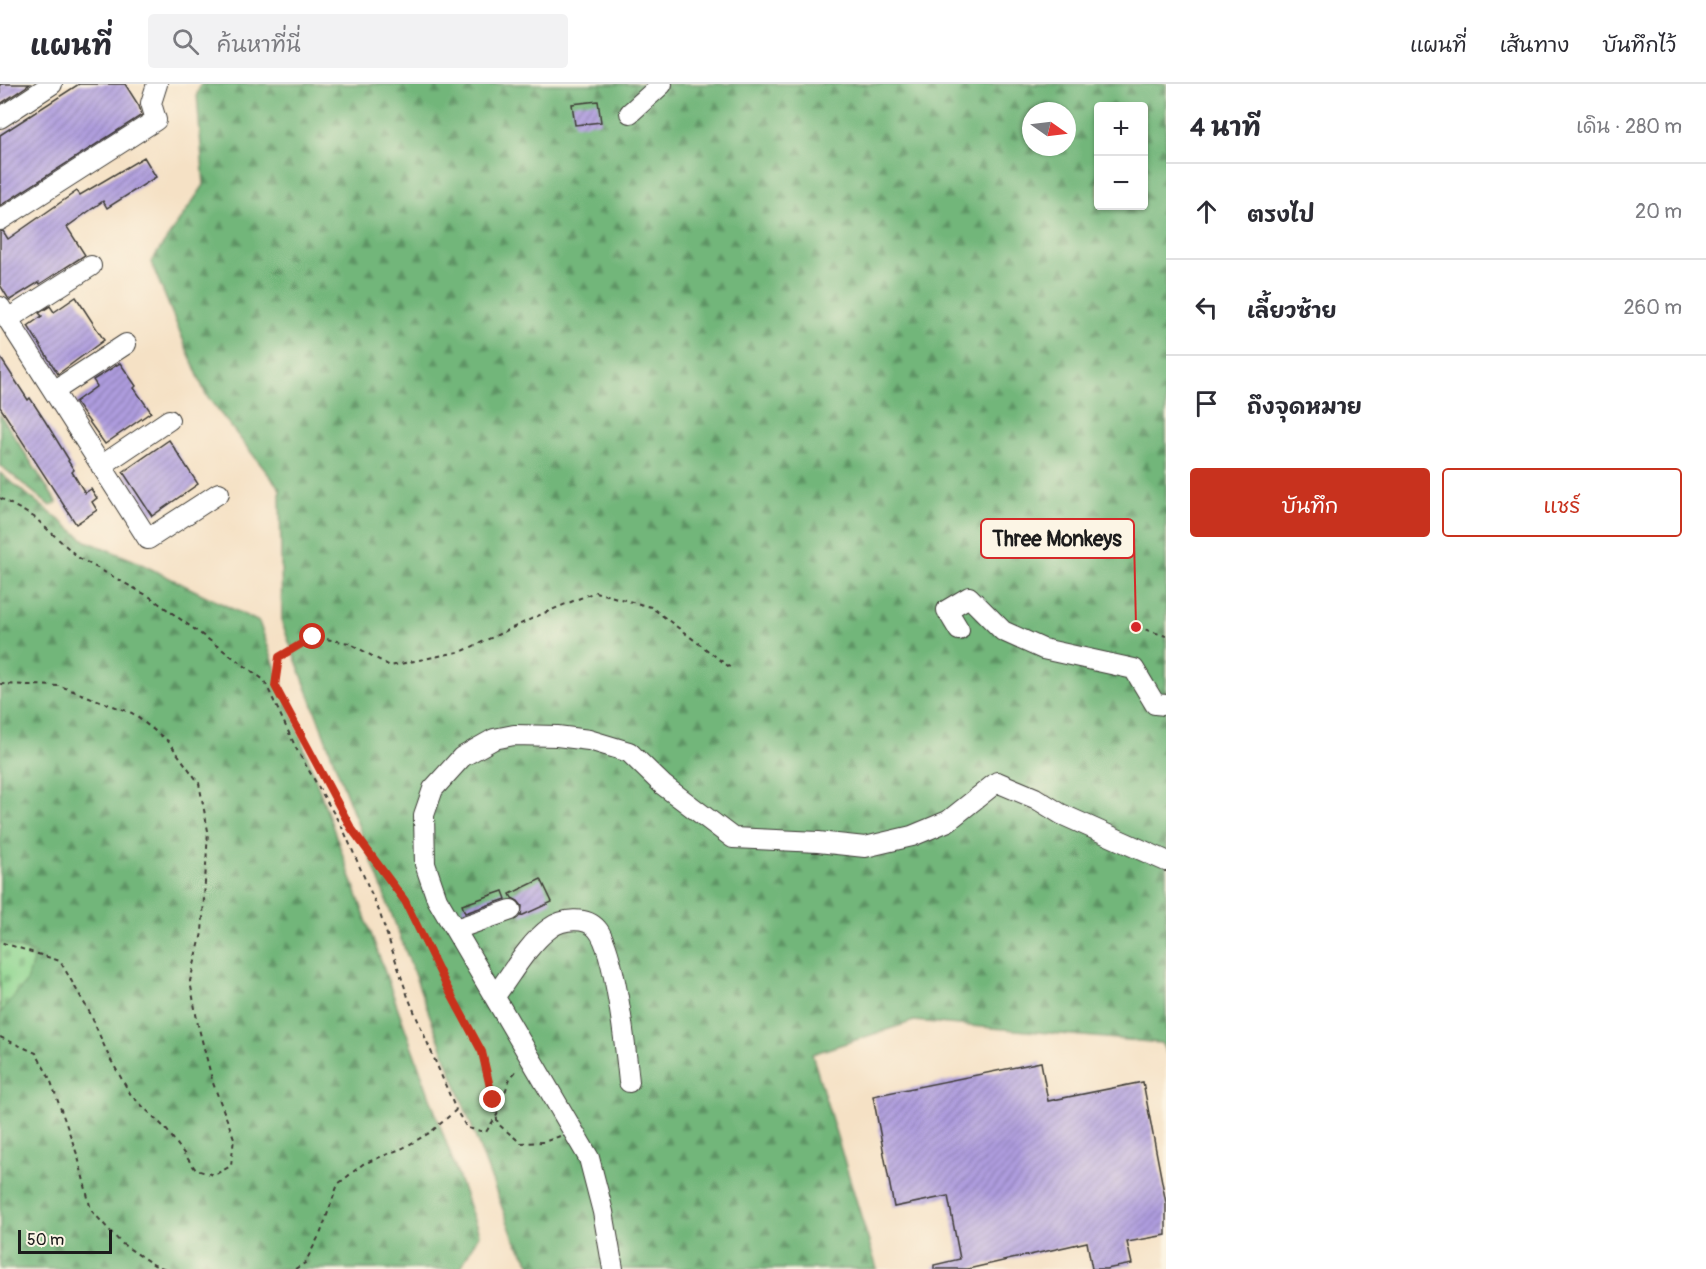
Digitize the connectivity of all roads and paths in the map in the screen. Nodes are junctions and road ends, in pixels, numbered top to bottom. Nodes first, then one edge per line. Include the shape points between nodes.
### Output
1 (52, 84) edge
2 (157, 84) edge
3 (662, 84) edge
4 (630, 113) dead end
5 (0, 118) edge
6 (0, 220) edge
7 (91, 266) dead end
8 (4, 313) edge
9 (126, 344) dead end
10 (54, 391) junction
11 (169, 420) dead end
12 (101, 466) junction
13 (219, 493) dead end
14 (0, 498) edge
15 (1137, 627) dead end
16 (959, 630) dead end
17 (1166, 636) edge
18 (732, 669) dead end
19 (0, 684) edge
20 (1166, 705) edge
21 (1166, 861) edge
22 (511, 910) dead end
23 (456, 929) junction
24 (0, 942) edge
25 (495, 996) junction
26 (0, 1037) edge
27 (530, 1055) junction
28 (630, 1082) dead end
29 (456, 1110) junction
30 (574, 1131) junction
31 (166, 1269) edge
32 (295, 1269) edge
33 (613, 1269) edge

1 - 5 street
2 - 6 street via 151,103 156,120
3 - 4 street
7 - 8 street
8 - 10 street
9 - 10 street
10 - 12 street
11 - 12 street
12 - 13 street via 148,539
14 - 29 path via 34,517 79,558 150,597 264,681 297,750 344,831
15 - 17 path
16 - 20 street via 947,610 969,597 1003,631 1043,649 1134,669 1155,704
18 - 30 path via 651,607 595,592 463,651 390,666 349,643 313,637 279,657 275,686 351,828 405,901 482,1052 498,1124 521,1143 544,1142
19 - 24 path via 60,686 132,713 168,741 199,783 208,831 202,933 190,981 211,1073 234,1138 231,1166 214,1175 196,1170 166,1129 130,1095 60,961
21 - 23 street via 997,782 948,821 912,836 865,847 733,838 663,785 629,752 589,740 514,735 494,739 462,757 433,789 424,815 425,864 437,899
22 - 23 street
23 - 25 street
25 - 27 street
25 - 28 street via 548,930 567,920 585,922 597,929 608,953
26 - 31 path via 36,1053 50,1079 78,1157 91,1210 121,1243
27 - 29 path via 510,1078 497,1115 486,1132 467,1128
27 - 30 street
29 - 32 path via 431,1132 363,1164 338,1184 321,1232 305,1263
30 - 33 street via 589,1158

